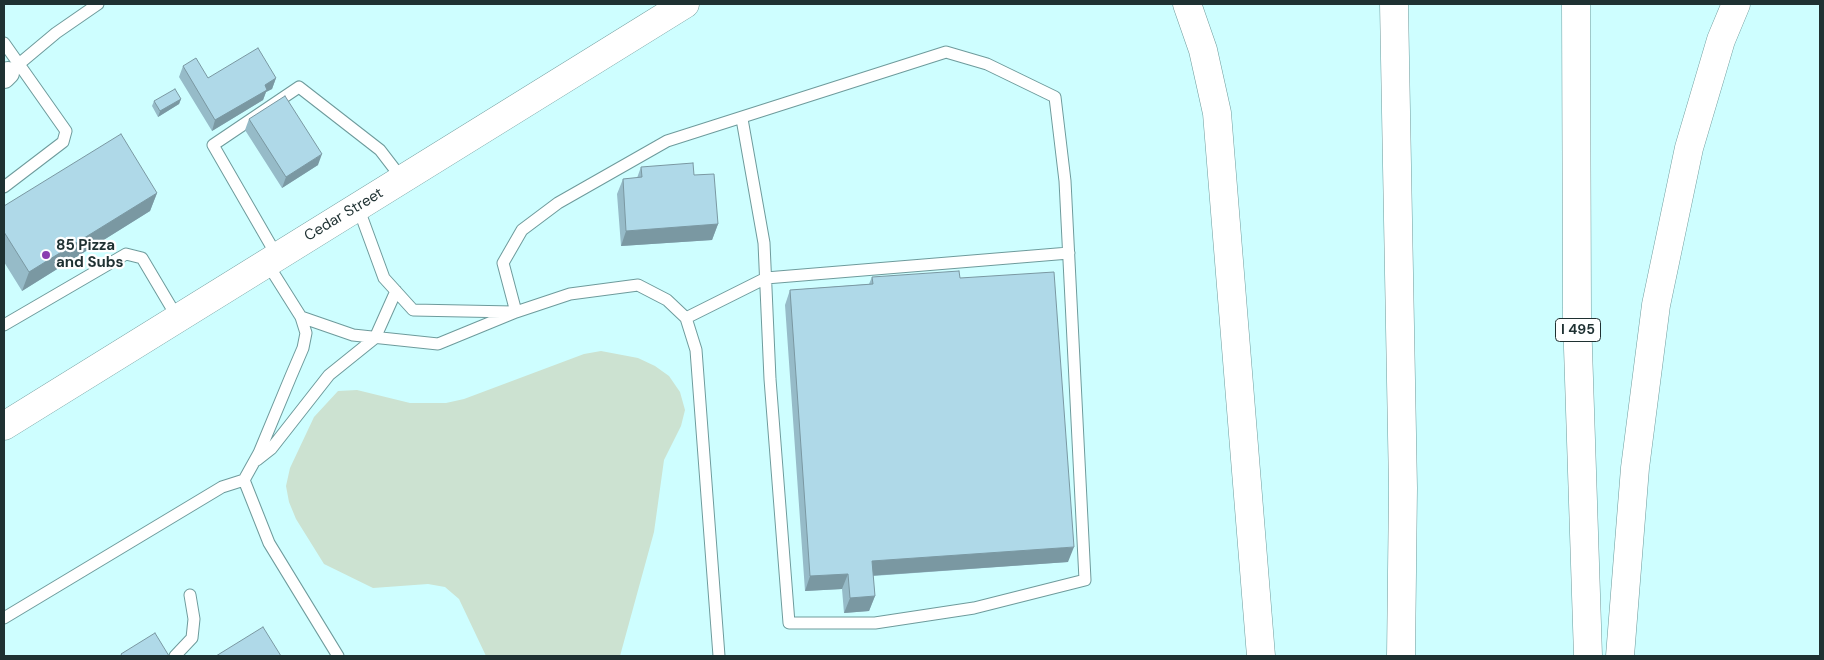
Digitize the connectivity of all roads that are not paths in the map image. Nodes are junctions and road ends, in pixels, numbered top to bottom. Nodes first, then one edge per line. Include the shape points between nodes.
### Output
1 (98, 4) edge
2 (685, 4) edge
3 (1187, 4) edge
4 (1394, 4) edge
5 (1576, 4) edge
6 (1736, 4) edge
7 (4, 43) edge
8 (10, 71) edge
9 (742, 119) junction
10 (403, 180) junction
11 (4, 187) edge
12 (358, 207) junction
13 (1069, 254) junction
14 (272, 259) junction
15 (766, 278) junction
16 (396, 291) junction
17 (516, 312) junction
18 (177, 317) junction
19 (301, 317) junction
20 (686, 318) junction
21 (4, 325) edge
22 (375, 338) junction
23 (4, 426) edge
24 (254, 463) junction
25 (244, 480) junction
26 (190, 595) dead end
27 (4, 618) edge
28 (175, 656) edge
29 (338, 656) edge
30 (719, 656) edge
31 (1261, 656) edge
32 (1401, 656) edge
33 (1588, 656) edge
34 (1620, 656) edge

1 - 8 lane
2 - 10 main road, Cedar Street
3 - 31 main road via 1203,50 1217,114
4 - 32 main road via 1402,488
5 - 33 main road, I 495 via 1577,317
6 - 34 main road via 1721,40 1689,148 1656,305 1634,468
7 - 8 lane
8 - 11 lane via 66,131 63,142
9 - 13 lane via 946,52 986,64 1055,97
9 - 15 lane via 764,243
9 - 17 lane via 667,141 558,203 522,230 503,263
10 - 12 main road, Cedar Street
10 - 14 lane via 380,150 299,87 213,145
12 - 14 main road, Cedar Street
12 - 16 lane via 384,278
13 - 15 lane
13 - 15 lane via 1085,580 974,608 875,623 789,623 770,379
14 - 18 main road, Cedar Street
14 - 19 lane
15 - 20 lane
16 - 17 lane via 413,310
16 - 22 lane
17 - 20 lane via 570,294 638,285 667,300
17 - 22 lane via 438,344
18 - 21 lane via 142,258 126,254
18 - 23 main road, Cedar Street
19 - 22 lane via 353,335
19 - 24 lane via 306,333 303,348
20 - 30 lane via 696,350
22 - 24 lane via 329,375 271,449
24 - 25 lane
25 - 27 lane via 222,487
25 - 29 lane via 269,543
26 - 28 lane via 194,619 192,638

